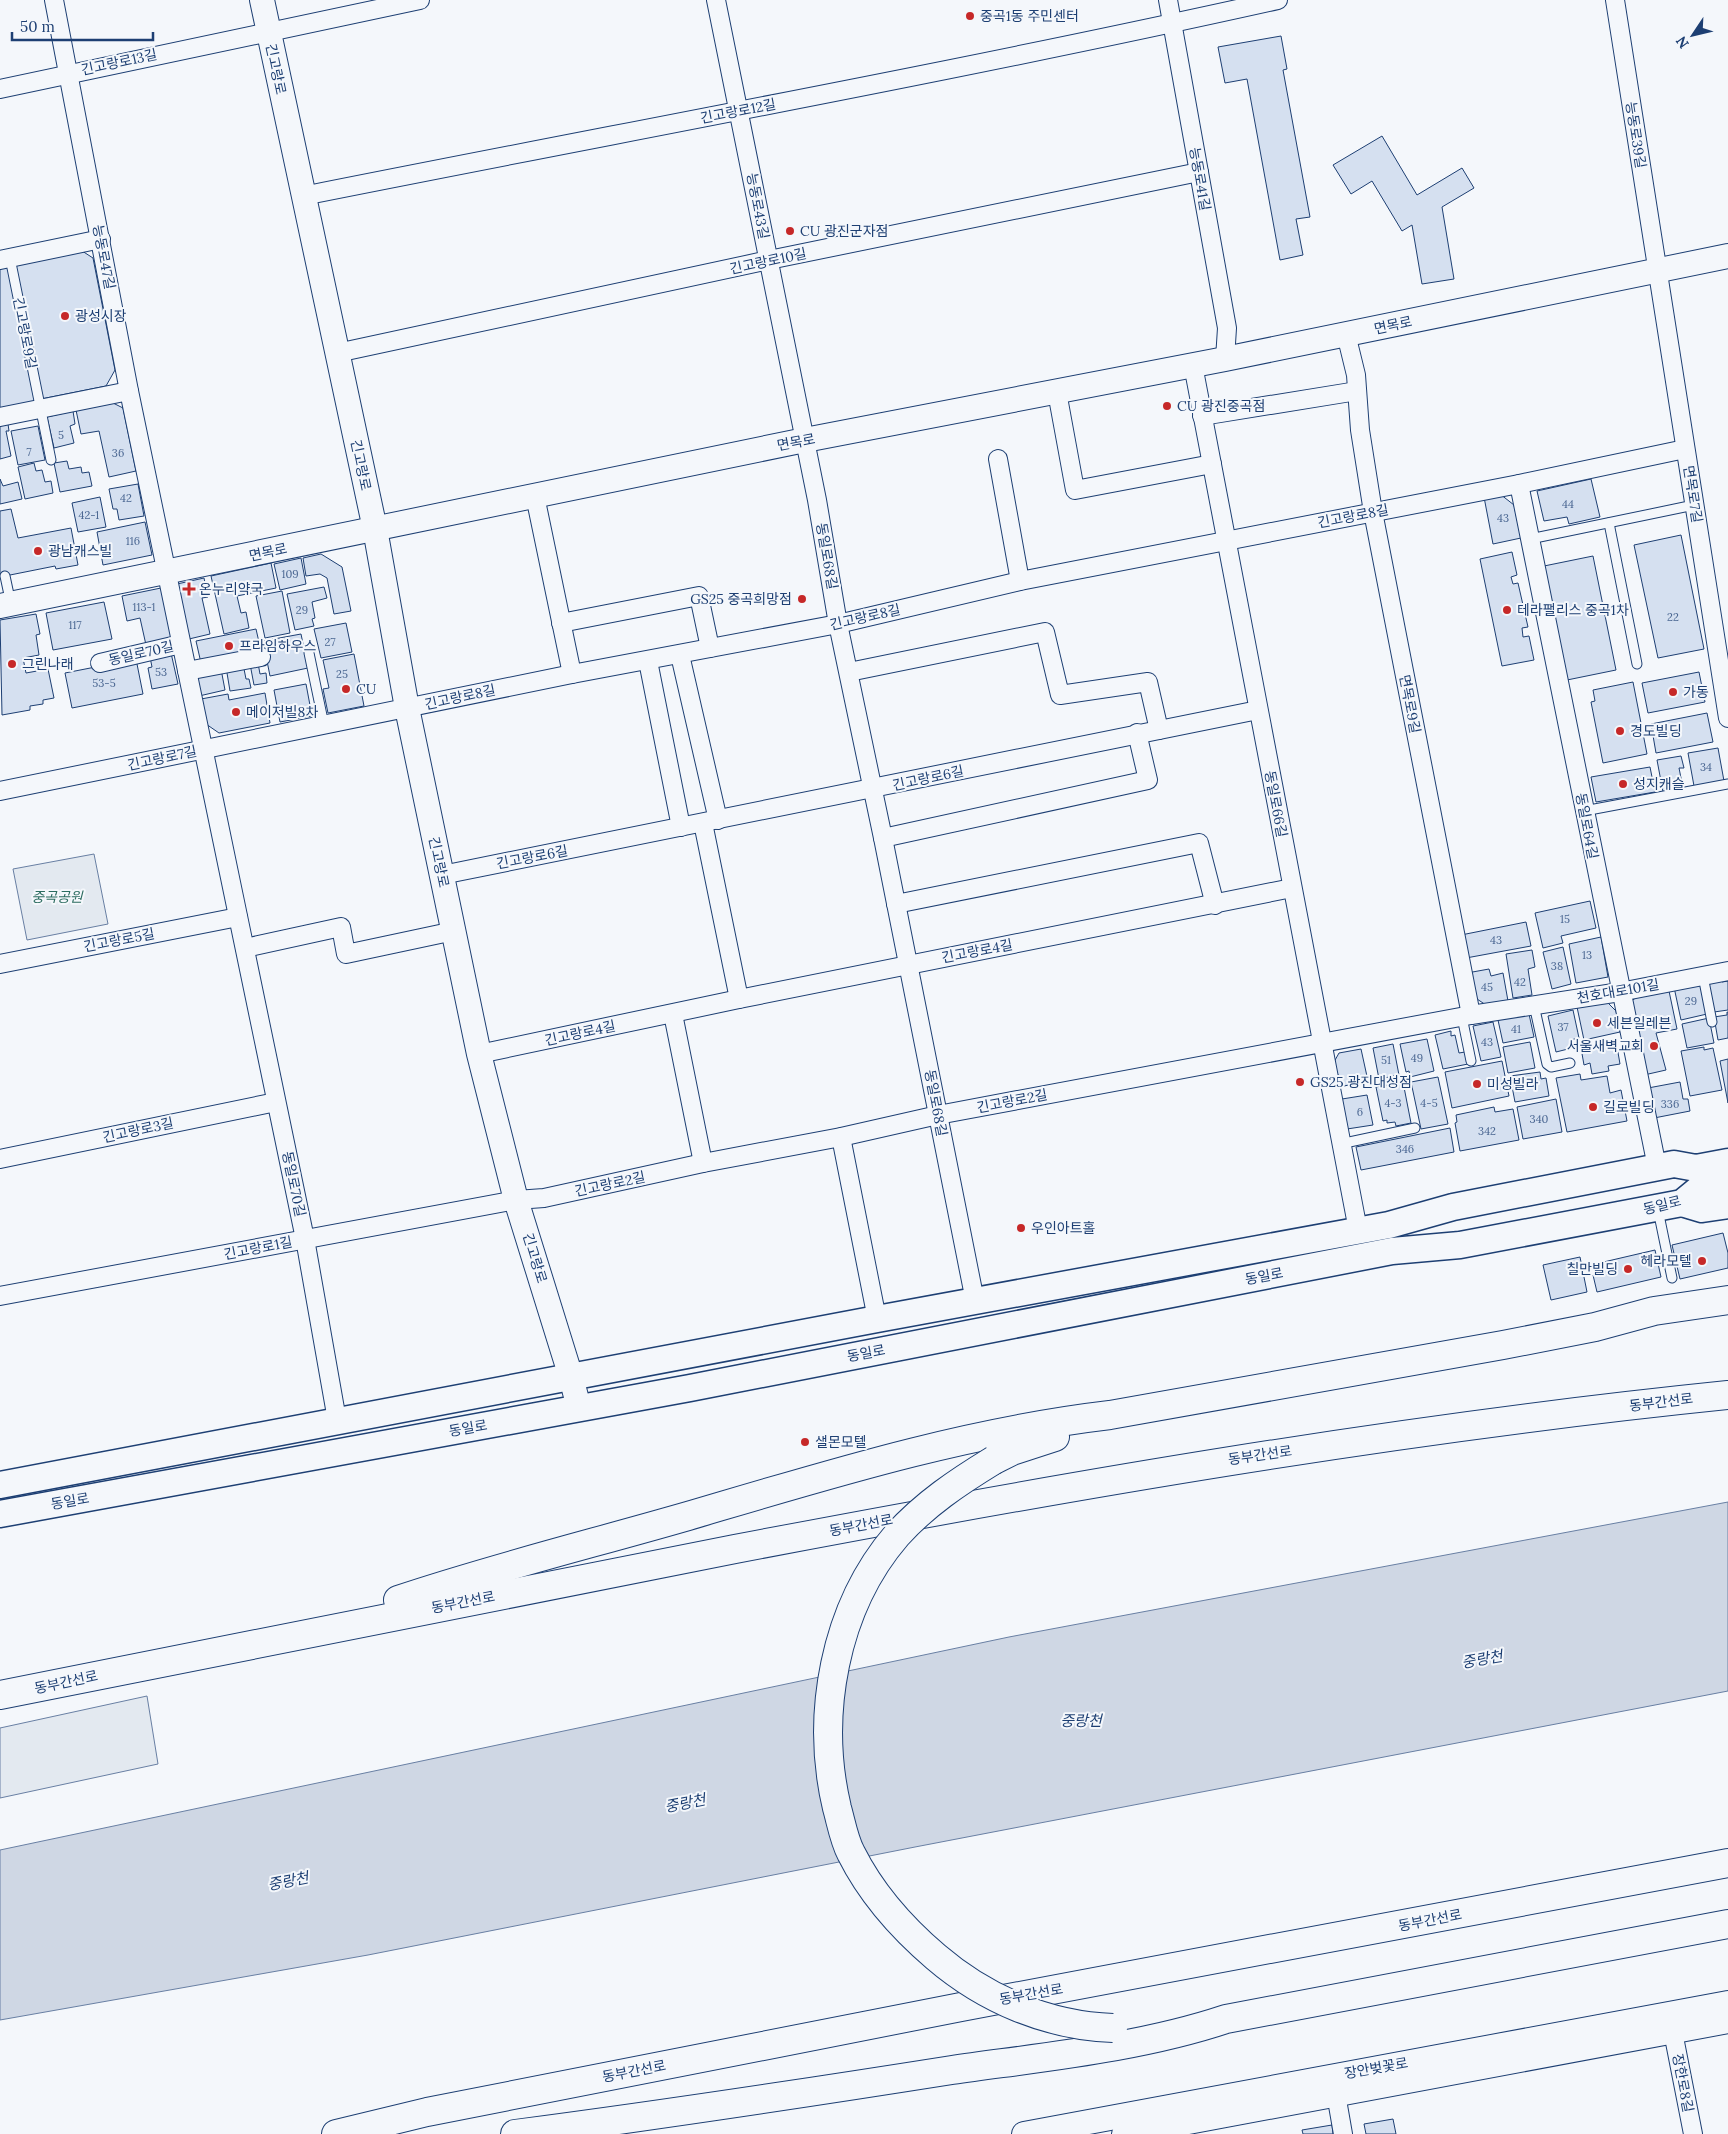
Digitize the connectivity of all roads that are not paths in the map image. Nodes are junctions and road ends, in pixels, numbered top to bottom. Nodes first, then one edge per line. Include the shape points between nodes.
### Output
1 (54, 0) edge
2 (262, 0) edge
3 (420, 0) edge
4 (716, 0) edge
5 (1168, 0) edge
6 (1278, 0) edge
7 (1615, 0) edge
8 (1172, 24) junction
9 (268, 31) junction
10 (68, 73) junction
11 (0, 89) edge
12 (739, 111) junction
13 (1199, 172) junction
14 (304, 196) junction
15 (100, 240) junction
16 (1728, 256) edge
17 (5, 259) edge
18 (769, 260) junction
19 (1658, 271) junction
20 (1346, 334) junction
21 (337, 353) junction
22 (1225, 359) junction
23 (1193, 365) junction
24 (129, 391) junction
25 (1357, 391) junction
26 (1057, 392) junction
27 (40, 409) junction
28 (1202, 416) junction
29 (0, 417) edge
30 (805, 440) junction
31 (1686, 449) junction
32 (998, 459) dead end
33 (51, 460) dead end
34 (1212, 464) junction
35 (1519, 484) junction
36 (535, 496) junction
37 (1694, 504) junction
38 (1373, 512) junction
39 (1609, 523) junction
40 (375, 529) junction
41 (1530, 539) junction
42 (1226, 541) junction
43 (166, 573) junction
44 (5, 576) dead end
45 (1020, 581) junction
46 (6, 605) edge
47 (561, 622) junction
48 (838, 624) junction
49 (1721, 626) edge
50 (181, 644) junction
51 (710, 648) junction
52 (309, 653) dead end
53 (680, 655) junction
54 (261, 657) dead end
55 (648, 661) junction
56 (100, 663) dead end
57 (1637, 664) dead end
58 (187, 671) junction
59 (849, 672) junction
60 (572, 674) junction
61 (407, 708) junction
62 (1258, 710) junction
63 (1728, 718) edge
64 (324, 725) junction
65 (1159, 730) junction
66 (1136, 733) junction
67 (204, 749) junction
68 (1728, 784) edge
69 (873, 790) junction
70 (0, 791) edge
71 (1584, 811) junction
72 (711, 822) junction
73 (681, 827) junction
74 (883, 838) junction
75 (442, 875) junction
76 (1292, 888) junction
77 (896, 904) junction
78 (1215, 905) junction
79 (238, 917) junction
80 (454, 931) junction
81 (245, 948) junction
82 (0, 964) edge
83 (908, 965) junction
84 (1728, 971) edge
85 (1703, 976) junction
86 (1620, 992) junction
87 (739, 998) junction
88 (1534, 1005) junction
89 (672, 1014) junction
90 (1467, 1016) junction
91 (1712, 1022) dead end
92 (1322, 1043) junction
93 (479, 1054) junction
94 (1471, 1061) dead end
95 (1570, 1063) dead end
96 (276, 1102) junction
97 (938, 1115) junction
98 (1414, 1128) dead end
99 (841, 1137) junction
100 (1340, 1144) junction
101 (1728, 1145) edge
102 (0, 1158) edge
103 (1728, 1162) edge
104 (703, 1163) junction
105 (1666, 1165) junction
106 (1728, 1184) edge
107 (516, 1200) junction
108 (1670, 1205) junction
109 (1728, 1205) edge
110 (1358, 1230) junction
111 (306, 1239) junction
112 (1672, 1278) dead end
113 (0, 1296) edge
114 (1728, 1300) edge
115 (975, 1301) junction
116 (877, 1319) junction
117 (1728, 1320) edge
118 (1595, 1327) junction
119 (730, 1346) junction
120 (571, 1377) junction
121 (690, 1388) junction
122 (1728, 1395) edge
123 (579, 1408) junction
124 (1110, 1415) junction
125 (337, 1420) junction
126 (0, 1485) edge
127 (0, 1514) edge
128 (290, 1636) junction
129 (0, 1695) edge
130 (1728, 1863) edge
131 (1725, 1925) edge
132 (1728, 2003) edge
133 (1226, 2019) junction
134 (1728, 2021) edge
135 (1673, 2032) junction
136 (1336, 2094) junction
137 (1128, 2129) edge
138 (336, 2134) edge
139 (515, 2134) edge
140 (1024, 2134) edge
141 (1343, 2134) edge
142 (1693, 2134) edge

1 - 10 street, 능동로47길
2 - 9 street, 긴고랑로
3 - 9 street, 긴고랑로13길
4 - 12 street, 능동로43길
5 - 8 street, 능동로41길
6 - 8 street, 긴고랑로12길
7 - 19 street, 능동로39길
8 - 12 street, 긴고랑로12길
8 - 13 street, 능동로41길
9 - 10 street, 긴고랑로13길
9 - 14 street, 긴고랑로
10 - 11 street, 긴고랑로13길
10 - 15 street, 능동로47길
12 - 14 street, 긴고랑로12길
12 - 18 street, 능동로43길
13 - 18 street, 긴고랑로10길
13 - 22 street, 능동로41길 via 1227,328
14 - 21 street, 긴고랑로
15 - 17 street
15 - 24 street, 능동로47길
16 - 19 street, 면목로
17 - 27 lane, 긴고랑로9길
18 - 21 street, 긴고랑로10길
18 - 30 street, 능동로43길
19 - 20 street, 면목로
19 - 31 street, 면목로7길
20 - 22 street, 면목로
20 - 25 street, 면목로9길
21 - 40 street, 긴고랑로
22 - 23 street, 면목로
23 - 26 street, 면목로
23 - 28 street, 동일로66길
24 - 27 street
24 - 43 street, 능동로47길
25 - 28 street
25 - 38 street, 면목로9길
26 - 30 street, 면목로
26 - 34 street via 1075,490
27 - 29 street
27 - 33 lane, 긴고랑로9길
28 - 34 street, 동일로66길
30 - 36 street, 면목로
30 - 48 street, 동일로68길
31 - 35 street, 긴고랑로8길
31 - 37 street, 면목로7길
32 - 45 street
34 - 42 street, 동일로66길
35 - 38 street, 긴고랑로8길
35 - 41 street, 동일로64길
36 - 40 street, 면목로
36 - 47 street
37 - 39 lane
37 - 49 street, 면목로7길
38 - 42 street, 긴고랑로8길
38 - 90 street, 면목로9길
39 - 41 lane
39 - 57 lane
40 - 43 street, 면목로
40 - 61 street, 긴고랑로
41 - 71 street, 동일로64길
42 - 45 street, 긴고랑로8길
42 - 62 street, 동일로66길
43 - 46 street, 면목로
43 - 50 street, 동일로70길
44 - 46 lane
45 - 48 street, 긴고랑로8길
47 - 51 street via 698,596
47 - 60 street
48 - 51 street, 긴고랑로8길
48 - 59 street, 동일로68길
49 - 63 street, 면목로7길
50 - 56 street, 동일로70길
50 - 58 street, 동일로70길
51 - 53 street, 긴고랑로8길
52 - 64 lane
53 - 55 street, 긴고랑로8길
53 - 72 street
54 - 58 street
55 - 60 street, 긴고랑로8길
55 - 73 street
58 - 67 street, 동일로70길
59 - 65 street via 1045,632 1060,695 1148,682
59 - 69 street, 동일로68길
60 - 61 street, 긴고랑로8길
61 - 64 street, 긴고랑로7길
61 - 75 street, 긴고랑로
62 - 65 street, 긴고랑로6길
62 - 76 street, 동일로66길
64 - 67 street, 긴고랑로7길
65 - 66 street, 긴고랑로6길
66 - 69 street, 긴고랑로6길
66 - 74 street via 1148,780
67 - 70 street, 긴고랑로7길
67 - 79 street, 동일로70길
68 - 71 lane
69 - 72 street, 긴고랑로6길
69 - 74 street, 동일로68길
71 - 86 street, 동일로64길
72 - 73 street, 긴고랑로6길
72 - 87 street
73 - 75 street, 긴고랑로6길
74 - 77 street, 동일로68길
75 - 80 street, 긴고랑로
76 - 78 street, 긴고랑로4길
76 - 92 street, 동일로66길
77 - 78 street via 1199,844
77 - 83 street, 동일로68길
78 - 83 street, 긴고랑로4길
79 - 81 street, 동일로70길
79 - 82 street, 긴고랑로5길
80 - 81 street via 346,954 341,927
80 - 93 street, 긴고랑로
81 - 96 street, 동일로70길
83 - 87 street, 긴고랑로4길
83 - 97 street, 동일로68길
84 - 85 street, 천호대로101길
85 - 86 street, 천호대로101길
85 - 91 lane
86 - 88 street, 천호대로101길
86 - 105 street, 동일로64길
87 - 89 street, 긴고랑로4길
88 - 90 street, 천호대로101길
88 - 95 lane via 1547,1064 1551,1067
89 - 93 street, 긴고랑로4길
89 - 104 street
90 - 92 street, 천호대로101길
90 - 94 lane
92 - 97 street, 긴고랑로2길
92 - 100 street, 동일로66길
93 - 107 street, 긴고랑로
96 - 102 street, 긴고랑로3길
96 - 111 street, 동일로70길
97 - 99 street, 긴고랑로2길
97 - 115 street, 동일로68길
98 - 100 lane
99 - 104 street, 긴고랑로2길
99 - 116 street
100 - 110 street, 동일로66길
101 - 105 main road via 1693,1153
103 - 105 main road, 동일로 via 1696,1168
104 - 107 street, 긴고랑로2길 via 544,1198
105 - 110 main road, 동일로 via 1453,1207
106 - 108 main road, 동일로 via 1699,1189
107 - 111 street, 긴고랑로1길
107 - 120 street, 긴고랑로
108 - 109 main road via 1702,1210
108 - 112 lane
108 - 121 main road, 동일로 via 1460,1245 1392,1251
110 - 115 main road, 동일로
111 - 113 street, 긴고랑로1길
111 - 125 street, 동일로70길
114 - 118 highway via 1654,1311
115 - 116 main road, 동일로
116 - 119 main road, 동일로
117 - 118 highway
118 - 124 highway
119 - 120 main road, 동일로
119 - 121 main road via 704,1366 678,1373 680,1382
120 - 123 street, 긴고랑로
120 - 125 main road, 동일로
121 - 123 main road, 동일로
122 - 128 highway, 동부간선로 via 1431,1430 1206,1463 879,1522
123 - 127 main road, 동일로
124 - 128 highway via 1050,1423 893,1456 465,1578
124 - 133 highway, bridge via 994,1460 955,1483 896,1536 864,1583 842,1636 834,1667 828,1758 833,1790 850,1851 866,1880 923,1946 967,1980 1017,2007 1091,2027
125 - 126 main road, 동일로
128 - 129 highway, 동부간선로
130 - 138 highway, 동부간선로 via 951,2009 427,2112
131 - 133 highway
132 - 137 street, 장안벚꽃로
133 - 139 highway via 1191,2030 1099,2048
134 - 135 street, 장안벚꽃로
135 - 136 street, 장안벚꽃로
135 - 142 street, 장한로8길
136 - 137 street, 장안벚꽃로
136 - 141 street
137 - 140 street, 장안벚꽃로

